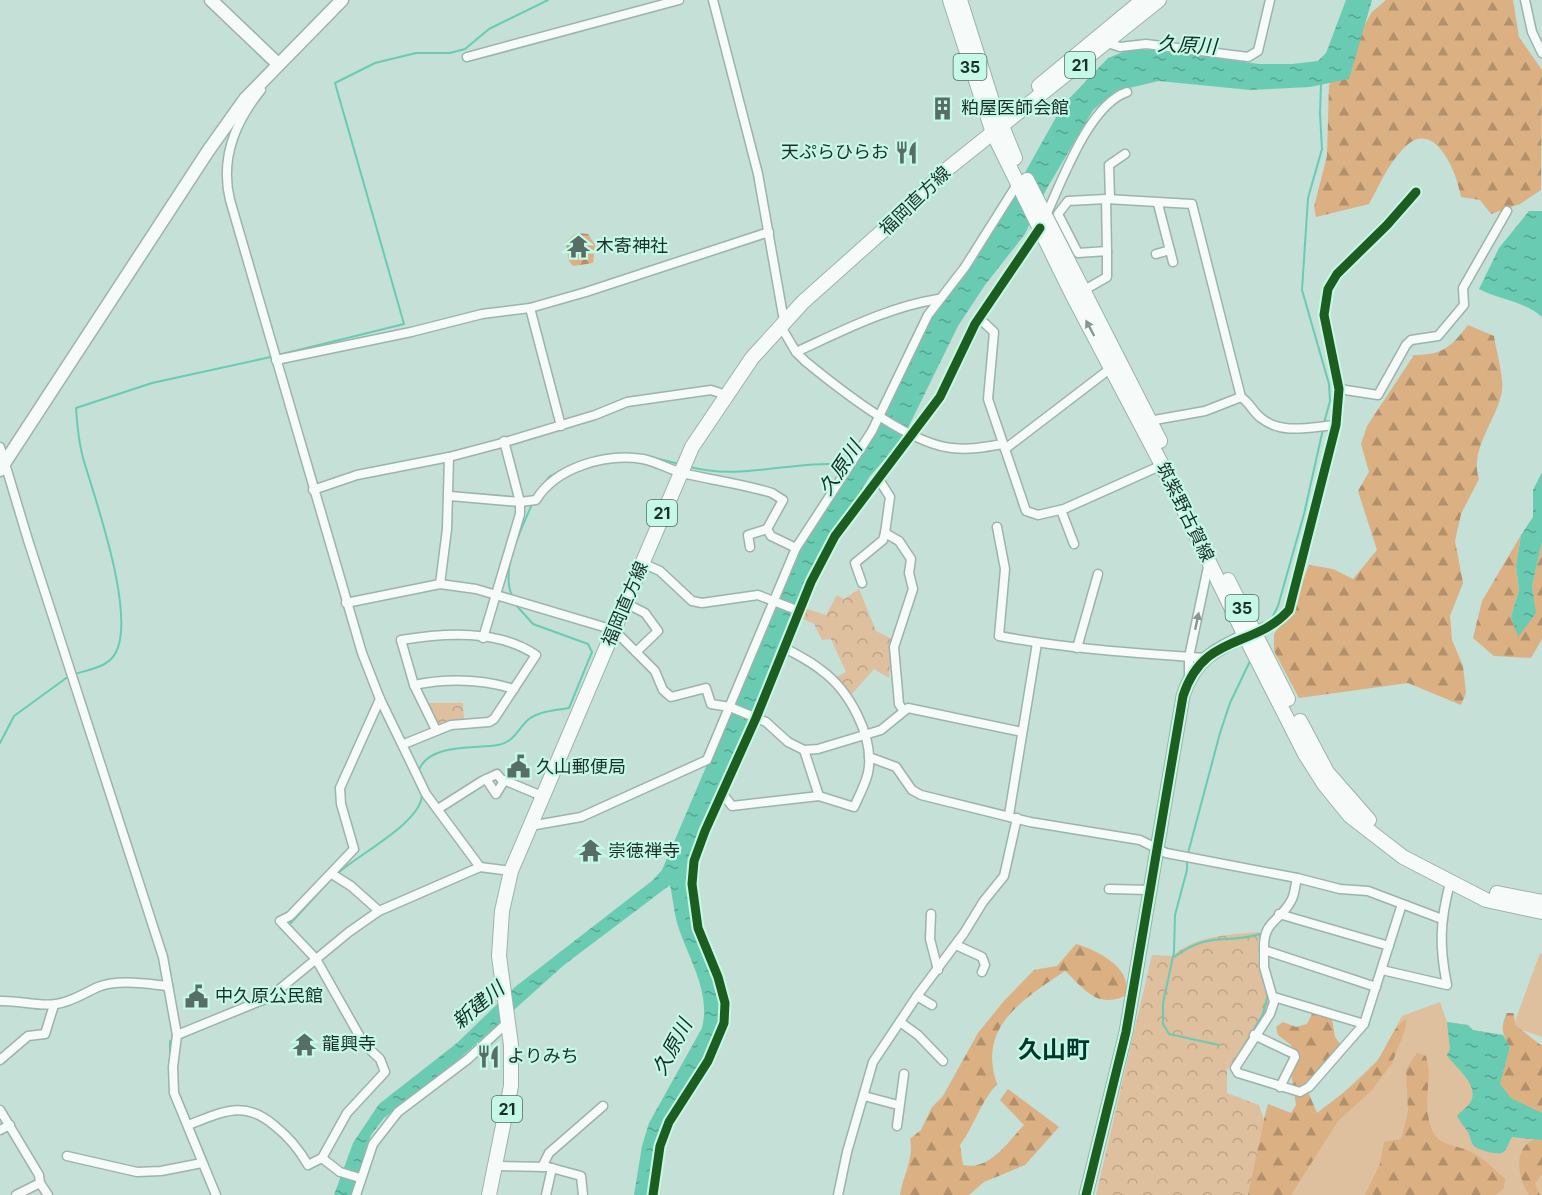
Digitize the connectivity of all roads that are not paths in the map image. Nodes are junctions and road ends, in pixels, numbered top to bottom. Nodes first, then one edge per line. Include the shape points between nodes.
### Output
1 (211, 0) edge
2 (342, 0) edge
3 (679, 0) edge
4 (713, 0) edge
5 (950, 0) edge
6 (960, 0) edge
7 (1143, 0) edge
8 (1160, 0) edge
9 (1270, 0) edge
10 (1525, 0) edge
11 (1108, 43) junction
12 (1542, 53) edge
13 (467, 57) dead end
14 (278, 63) junction
15 (260, 83) junction
16 (1127, 92) dead end
17 (997, 130) junction
18 (1125, 154) dead end
19 (1021, 182) junction
20 (1061, 183) junction
21 (1416, 192) dead end
22 (1108, 199) junction
23 (1068, 201) junction
24 (1158, 204) junction
25 (1508, 211) dead end
26 (1042, 219) junction
27 (769, 231) junction
28 (1170, 250) junction
29 (1107, 251) junction
30 (1156, 254) dead end
31 (1173, 262) dead end
32 (1078, 293) junction
33 (938, 299) junction
34 (530, 308) junction
35 (980, 319) junction
36 (782, 323) junction
37 (796, 352) junction
38 (276, 360) junction
39 (1111, 368) junction
40 (1339, 389) junction
41 (726, 395) junction
42 (1241, 398) junction
43 (880, 415) junction
44 (1149, 421) junction
45 (1336, 425) junction
46 (561, 426) junction
47 (914, 436) junction
48 (504, 441) junction
49 (1004, 446) junction
50 (0, 447) edge
51 (449, 457) junction
52 (1162, 465) junction
53 (3, 466) edge
54 (680, 472) junction
55 (878, 478) junction
56 (313, 490) junction
57 (450, 496) junction
58 (520, 502) junction
59 (1061, 510) junction
60 (997, 527) dead end
61 (766, 529) junction
62 (885, 533) junction
63 (1074, 544) dead end
64 (750, 547) dead end
65 (796, 548) junction
66 (1209, 562) junction
67 (642, 563) junction
68 (1098, 574) dead end
69 (862, 583) dead end
70 (440, 584) junction
71 (494, 594) junction
72 (775, 600) junction
73 (346, 603) junction
74 (625, 603) junction
75 (799, 610) junction
76 (614, 630) junction
77 (1250, 634) junction
78 (483, 638) junction
79 (1037, 643) junction
80 (784, 648) junction
81 (1077, 648) junction
82 (636, 652) junction
83 (1189, 657) junction
84 (1206, 658) junction
85 (1189, 678) junction
86 (414, 685) junction
87 (514, 690) junction
88 (380, 699) junction
89 (730, 707) junction
90 (903, 710) junction
91 (756, 718) junction
92 (435, 730) junction
93 (1022, 732) junction
94 (864, 736) junction
95 (404, 744) junction
96 (804, 750) junction
97 (869, 757) junction
98 (486, 779) junction
99 (504, 781) junction
100 (722, 793) junction
101 (542, 796) junction
102 (819, 796) junction
103 (438, 809) junction
104 (1013, 816) junction
105 (530, 826) junction
106 (1158, 849) junction
107 (480, 867) junction
108 (511, 871) junction
109 (332, 874) junction
110 (1297, 878) junction
111 (1450, 883) junction
112 (1109, 889) dead end
113 (1151, 890) junction
114 (1542, 902) edge
115 (1402, 904) junction
116 (379, 910) junction
117 (1542, 912) edge
118 (931, 914) dead end
119 (1279, 914) junction
120 (1442, 919) junction
121 (956, 945) junction
122 (1389, 946) junction
123 (1264, 950) junction
124 (316, 959) junction
125 (938, 970) junction
126 (1382, 970) junction
127 (982, 972) dead end
128 (168, 986) junction
129 (1376, 987) junction
130 (917, 996) junction
131 (1274, 998) junction
132 (0, 1002) edge
133 (54, 1005) junction
134 (932, 1005) dead end
135 (508, 1022) junction
136 (900, 1022) junction
137 (1364, 1024) junction
138 (177, 1035) junction
139 (1254, 1035) junction
140 (0, 1060) edge
141 (944, 1061) dead end
142 (904, 1074) dead end
143 (1280, 1087) junction
144 (864, 1096) junction
145 (898, 1105) junction
146 (603, 1106) dead end
147 (0, 1110) edge
148 (10, 1125) junction
149 (188, 1125) junction
150 (897, 1126) dead end
151 (0, 1130) edge
152 (67, 1156) dead end
153 (322, 1158) junction
154 (202, 1163) junction
155 (495, 1167) junction
156 (542, 1167) junction
157 (552, 1168) junction
158 (360, 1178) junction
159 (40, 1183) junction
160 (16, 1195) edge
161 (48, 1195) edge
162 (216, 1195) edge
163 (356, 1195) edge
164 (489, 1195) edge
165 (546, 1195) edge
166 (583, 1195) edge
167 (653, 1195) edge
168 (838, 1195) edge
169 (1086, 1195) edge

1 - 14 street
2 - 14 street
3 - 13 street
4 - 27 street via 759,174
5 - 17 main road, 筑紫野古賀線 / 35
6 - 17 main road, 筑紫野古賀線 / 35
7 - 17 main road, 福岡直方線 / 21 via 1014,107
8 - 11 main road, 福岡直方線 / 21
9 - 11 street via 1258,51 1248,57
10 - 12 street via 1532,32
11 - 17 main road, 福岡直方線 / 21
14 - 15 street
15 - 38 street via 263,87 234,132 225,168 226,184
15 - 53 street via 208,151
16 - 20 street via 1111,99 1101,110 1086,131
17 - 19 main road, 筑紫野古賀線 / 35
17 - 36 main road, 福岡直方線 / 21 via 946,170
18 - 22 street via 1109,165
19 - 26 main road, 筑紫野古賀線 / 35
19 - 33 street via 965,267
20 - 23 street
20 - 26 street
21 - 40 street via 1336,274 1328,289 1324,315
22 - 23 street
22 - 24 street
22 - 29 street
23 - 29 street via 1058,213 1078,253
24 - 28 street
24 - 42 street via 1192,204
25 - 40 street via 1463,288 1464,305 1438,336 1411,340 1378,395
26 - 32 main road, 筑紫野古賀線 / 35
26 - 35 street
27 - 34 street
27 - 36 street
28 - 30 street
28 - 31 street
29 - 32 street via 1107,277
39 -> 32 main road, 筑紫野古賀線 / 35
32 - 44 main road, 筑紫野古賀線 / 35
33 - 37 street via 866,320
33 - 43 street
34 - 38 street via 482,314
34 - 46 street
35 - 47 street via 940,397
35 - 49 street via 994,332 988,399
36 - 37 street
36 - 41 main road, 福岡直方線 / 21
37 - 43 street via 828,380
38 - 56 street
39 - 49 street
39 - 52 main road, 筑紫野古賀線 / 35
40 - 45 street
41 - 46 street via 711,390 636,400
41 - 54 main road, 福岡直方線 / 21
42 - 44 street via 1205,411
42 - 45 street via 1249,402 1257,415 1279,429
43 - 47 street
43 - 65 street
44 - 77 main road, 筑紫野古賀線 / 35
45 - 77 street via 1289,610 1273,624
46 - 48 street
47 - 49 street via 950,448
47 - 55 street
48 - 51 street
48 - 58 street
49 - 59 street via 1026,511 1038,515
50 - 53 street
51 - 56 street via 357,475
51 - 57 street
52 - 59 street
52 - 66 main road, 筑紫野古賀線 / 35
53 - 128 street via 156,934
54 - 58 street via 642,459 592,463 555,477 536,500
54 - 61 street via 772,493 783,500
54 - 67 main road, 福岡直方線 / 21
55 - 62 street via 890,497
55 - 75 street via 835,536
56 - 73 street
57 - 58 street
57 - 70 street
58 - 71 street via 520,514
59 - 63 street
60 - 79 street via 1005,569 999,636
61 - 64 street via 748,535
61 - 65 street via 771,536
62 - 69 street via 883,540 855,563
62 - 90 street via 899,541 911,559 913,589 894,647 899,704
65 - 72 street
66 - 77 main road, 筑紫野古賀線 / 35
83 -> 66 street
67 - 72 street via 660,571 692,601 758,595
67 - 74 main road, 福岡直方線 / 21
68 - 81 street
70 - 71 street
70 - 73 street
71 - 76 street
71 - 78 street
72 - 75 street
72 - 89 street
73 - 88 street
74 - 76 main road, 福岡直方線 / 21
74 - 82 street via 645,614 658,631
75 - 80 street
76 - 82 street
76 - 101 main road, 福岡直方線 / 21
77 - 84 street
77 - 111 main road, 筑紫野古賀線 / 35 via 1305,754 1324,784 1350,816 1379,840
77 - 114 main road, 筑紫野古賀線 / 35 via 1327,772 1359,812 1400,844 1457,876 1488,891
78 - 86 street via 439,634 401,640
78 - 87 street via 509,642 536,655
79 - 81 street
79 - 93 street
80 - 91 street
80 - 94 street via 831,679 849,700
81 - 83 street
82 - 89 street via 655,671 663,690 671,697 706,688 711,704
83 - 84 street
83 - 85 street
84 - 85 street
85 - 106 street
86 - 87 street via 437,680 487,681
86 - 92 street
87 - 92 street via 489,722
88 - 95 street
88 - 109 street via 340,788 354,849
89 - 91 street
89 - 105 street via 707,760 581,817
90 - 93 street
90 - 94 street via 880,730
91 - 96 street
91 - 100 street
92 - 95 street
93 - 104 street
94 - 96 street
94 - 97 street
95 - 103 street via 426,794
96 - 102 street
97 - 102 street via 865,783 854,807
97 - 104 street via 896,767 912,790 921,795
98 - 99 street via 497,774
98 - 99 street via 496,794
98 - 103 street
99 - 101 street
100 - 102 street via 732,806
100 - 167 street via 694,861 692,884 698,928 724,1002 724,1023 708,1061 669,1122 660,1146
101 - 105 main road, 福岡直方線 / 21
103 - 107 street
104 - 106 street via 1140,840
104 - 121 street via 1004,876
105 - 108 main road, 福岡直方線 / 21
106 - 110 street via 1166,854
106 - 113 street
107 - 108 street
107 - 116 street
108 - 135 main road, 福岡直方線 / 21 via 499,956
109 - 116 street
109 - 124 street via 280,921
110 - 115 street via 1340,889 1368,891
110 - 119 street via 1292,901
111 - 117 main road, 筑紫野古賀線 / 35 via 1486,900
111 - 120 street
112 - 113 street
113 - 169 street via 1124,1042
115 - 120 street
115 - 122 street
116 - 124 street
118 - 125 street via 930,939
119 - 122 street
119 - 123 street via 1263,936
120 - 126 street via 1440,950 1447,985
121 - 125 street
121 - 127 street via 982,957
122 - 126 street
123 - 129 street
123 - 131 street via 1264,967
124 - 138 street via 270,997
124 - 153 street via 364,1044 380,1059 385,1072 348,1113
125 - 130 street
126 - 129 street
128 - 133 street via 99,986
128 - 138 street
129 - 137 street
130 - 134 street
130 - 136 street
131 - 137 street
131 - 139 street via 1270,1014
132 - 133 street
133 - 140 street via 45,1034 28,1036
135 - 155 main road, 福岡直方線 / 21 via 511,1086
135 - 158 street via 468,1059 398,1112 373,1144
136 - 141 street
136 - 144 street via 873,1062
137 - 143 street via 1309,1087 1296,1092
138 - 149 street via 173,1090
139 - 143 street via 1294,1054
139 - 143 street via 1234,1068 1238,1073
142 - 145 street
144 - 145 street
144 - 168 street
145 - 150 street
146 - 156 street via 549,1153
147 - 148 street
148 - 151 street
148 - 159 street
149 - 153 street via 223,1112 254,1111 296,1144 308,1165
149 - 154 street
152 - 154 street via 137,1172
153 - 158 street via 340,1172
154 - 162 street
155 - 156 street
155 - 164 main road, 福岡直方線 / 21
156 - 157 street
157 - 165 street
157 - 166 street via 581,1176
158 - 163 street
159 - 160 street
159 - 161 street

